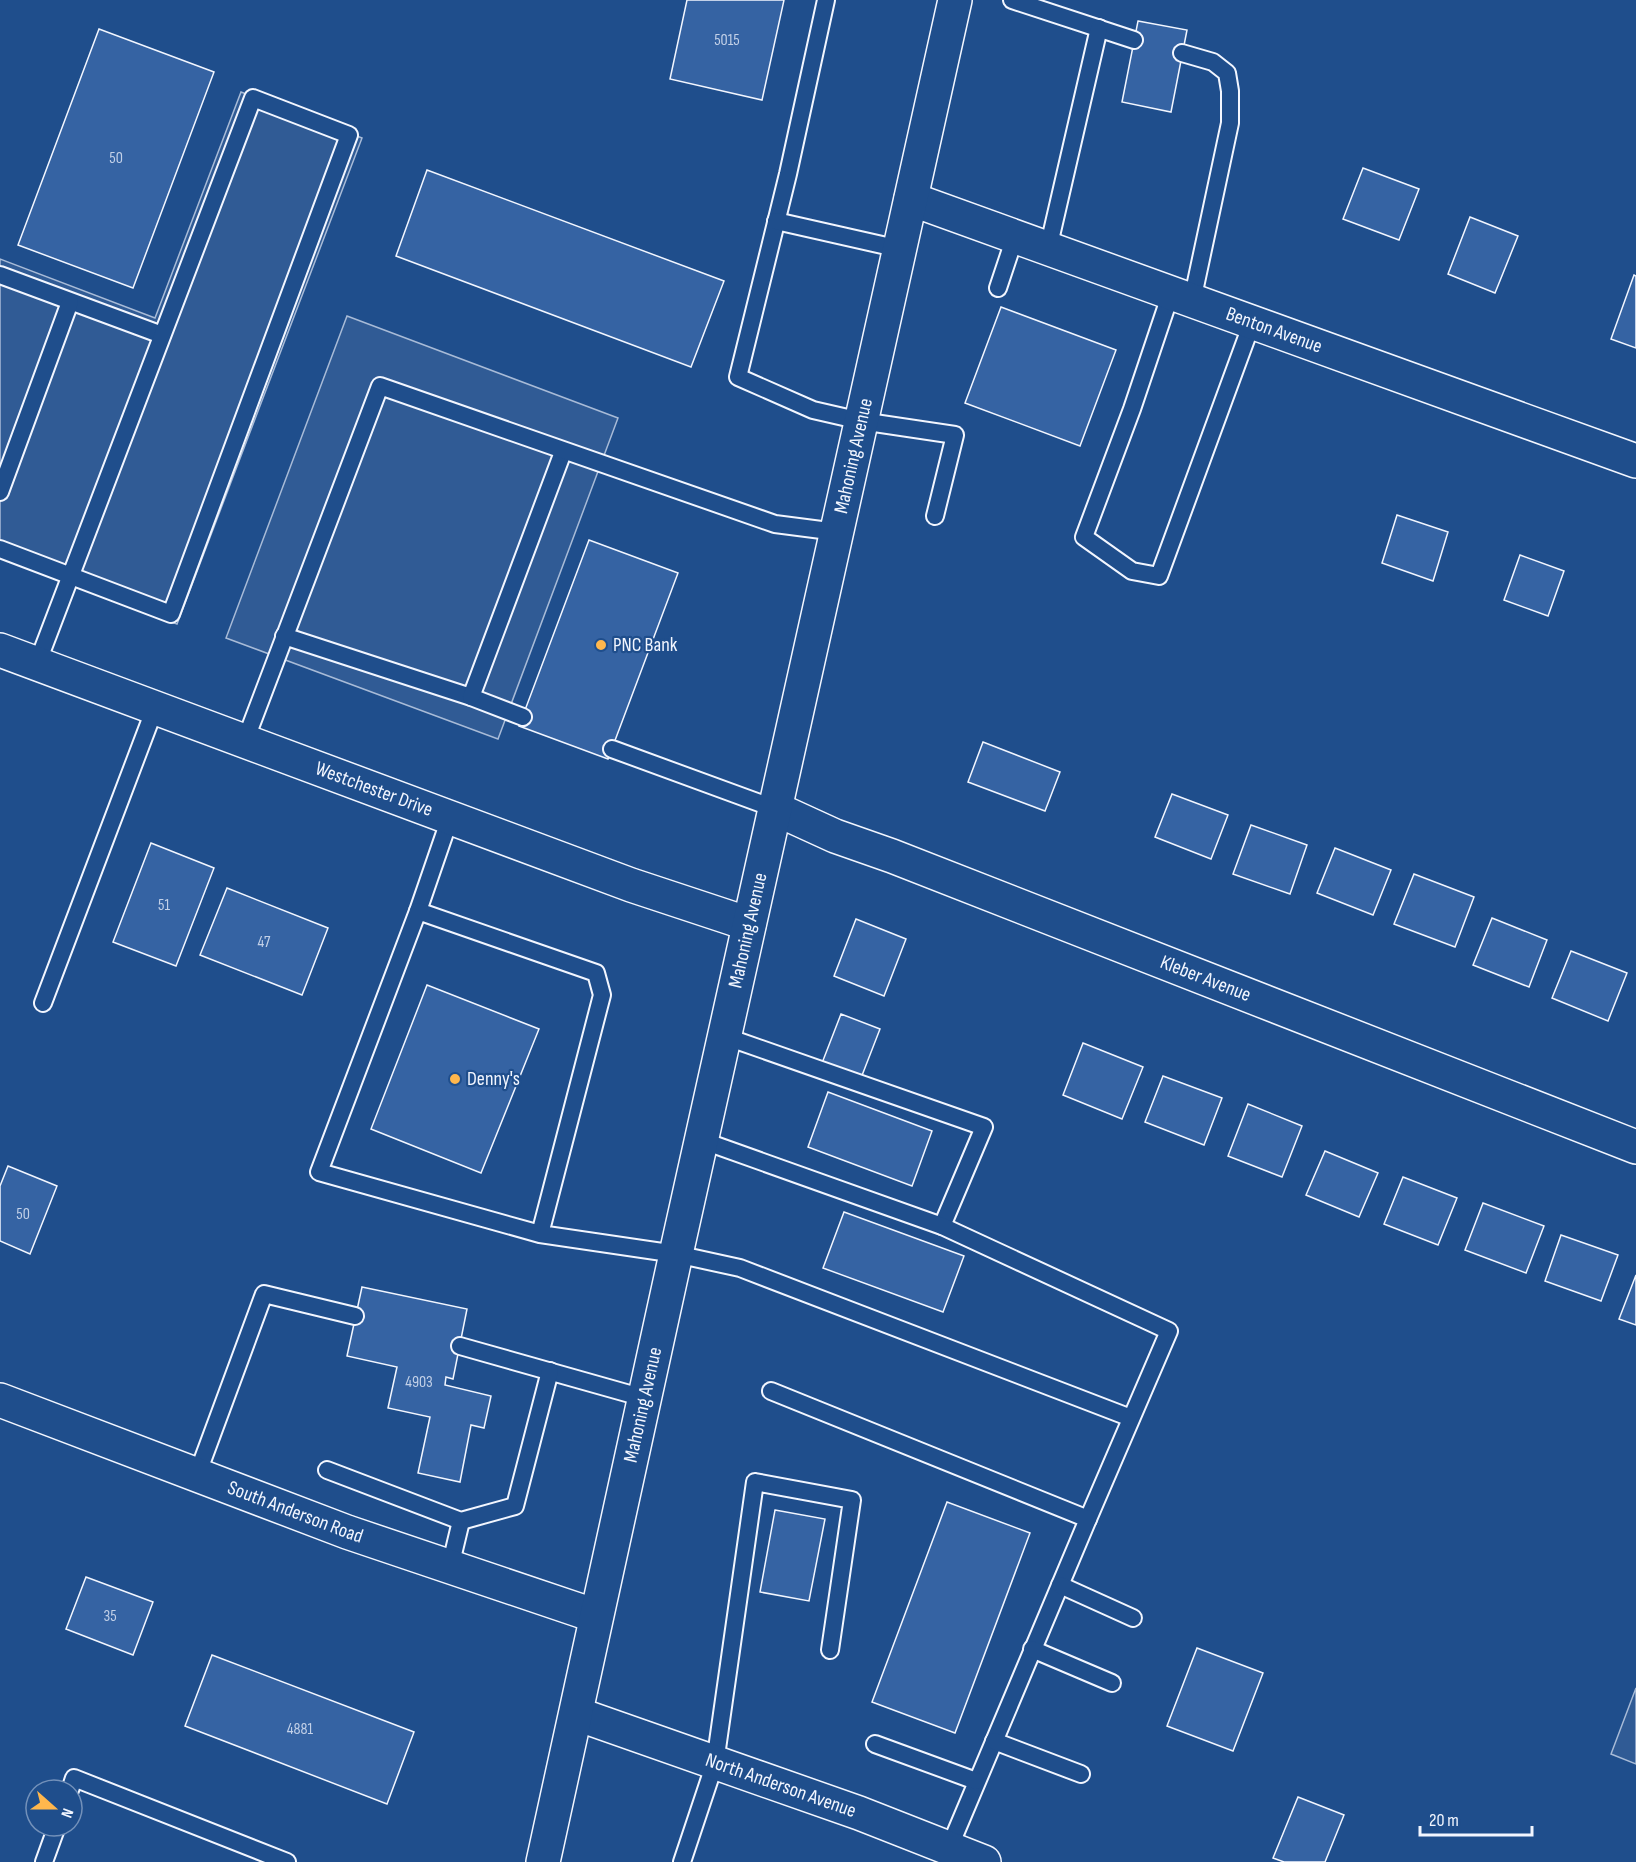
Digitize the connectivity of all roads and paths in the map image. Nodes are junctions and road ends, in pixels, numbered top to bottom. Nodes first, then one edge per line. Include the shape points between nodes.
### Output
1 (826, 0) edge
2 (955, 0) edge
3 (1012, 0) edge
4 (1099, 28) junction
5 (1134, 40) dead end
6 (1182, 53) dead end
7 (911, 199) junction
8 (776, 221) junction
9 (1015, 237) junction
10 (900, 249) junction
11 (1048, 249) junction
12 (0, 275) edge
13 (998, 288) dead end
14 (1181, 297) junction
15 (70, 302) junction
16 (1252, 323) junction
17 (162, 335) junction
18 (861, 421) junction
19 (563, 452) junction
20 (1636, 461) edge
21 (0, 492) edge
22 (935, 516) dead end
23 (837, 532) junction
24 (0, 549) edge
25 (70, 576) junction
26 (284, 636) junction
27 (0, 650) edge
28 (36, 664) junction
29 (471, 698) junction
30 (155, 708) junction
31 (523, 717) dead end
32 (245, 741) junction
33 (612, 749) dead end
34 (776, 809) junction
35 (450, 818) junction
36 (418, 911) junction
37 (749, 924) junction
38 (42, 1004) dead end
39 (724, 1036) junction
40 (701, 1140) junction
41 (1636, 1147) edge
42 (942, 1226) junction
43 (540, 1234) junction
44 (675, 1254) junction
45 (355, 1316) dead end
46 (460, 1346) dead end
47 (550, 1371) junction
48 (771, 1391) dead end
49 (644, 1398) junction
50 (0, 1400) edge
51 (1131, 1418) junction
52 (327, 1470) dead end
53 (197, 1475) junction
54 (1088, 1519) junction
55 (461, 1521) junction
56 (450, 1567) junction
57 (1060, 1585) junction
58 (596, 1616) junction
59 (1133, 1618) dead end
60 (1032, 1649) junction
61 (830, 1650) dead end
62 (1112, 1683) dead end
63 (577, 1714) junction
64 (994, 1741) junction
65 (875, 1744) dead end
66 (715, 1763) junction
67 (1081, 1774) dead end
68 (976, 1781) junction
69 (84, 1782) edge
70 (53, 1838) edge
71 (946, 1855) edge
72 (44, 1862) edge
73 (287, 1862) edge
74 (543, 1862) edge
75 (682, 1862) edge
76 (984, 1862) edge

1 - 8 lane
2 - 7 street, Mahoning Avenue
3 - 4 lane
4 - 5 lane
4 - 11 lane
6 - 14 lane via 1214,62 1227,73 1230,123
7 - 9 street, Benton Avenue
7 - 10 street, Mahoning Avenue
8 - 10 lane
8 - 18 lane via 738,377 813,410
9 - 11 street, Benton Avenue
9 - 13 lane
10 - 18 street, Mahoning Avenue
11 - 14 street, Benton Avenue
12 - 15 lane
14 - 16 street, Benton Avenue
14 - 16 lane via 1132,409 1084,537 1132,571 1159,576
15 - 17 lane
15 - 21 lane
16 - 20 street, Benton Avenue
17 - 25 lane
17 - 25 lane via 253,98 349,135 171,614
18 - 22 lane via 955,435
18 - 23 street, Mahoning Avenue
19 - 23 lane via 775,524
19 - 26 lane via 381,386
19 - 29 lane
23 - 34 street, Mahoning Avenue
24 - 25 lane
25 - 28 lane
26 - 29 lane
26 - 32 lane
27 - 28 street, Westchester Drive
28 - 30 street, Westchester Drive
29 - 31 lane
30 - 32 street, Westchester Drive
30 - 38 lane
32 - 35 street, Westchester Drive
33 - 34 lane
34 - 37 street, Mahoning Avenue
34 - 41 street, Kleber Avenue via 836,836
35 - 36 lane
35 - 37 street, Westchester Drive
36 - 43 lane via 596,973 602,995
36 - 43 lane via 319,1172
37 - 39 street, Mahoning Avenue
39 - 40 street, Mahoning Avenue
39 - 42 lane via 984,1127
40 - 42 lane
40 - 44 street, Mahoning Avenue
42 - 51 lane via 1169,1331
43 - 44 lane
44 - 49 street, Mahoning Avenue
44 - 51 lane via 740,1268
45 - 53 lane via 264,1294
46 - 47 lane
47 - 49 lane
47 - 55 lane via 515,1506
48 - 54 lane
49 - 58 street, Mahoning Avenue
50 - 53 street, South Anderson Road
51 - 54 lane
52 - 55 lane
53 - 56 street, South Anderson Road
54 - 57 lane
55 - 56 lane
56 - 58 street, South Anderson Road
57 - 59 lane
57 - 60 lane
58 - 63 street, Mahoning Avenue
60 - 62 lane
60 - 64 lane
61 - 66 lane via 852,1500 755,1482
63 - 66 street, North Anderson Avenue
63 - 74 street, Mahoning Avenue
64 - 67 lane
64 - 68 lane
65 - 68 lane
66 - 71 street, North Anderson Avenue via 859,1813
66 - 75 lane
68 - 71 lane
69 - 73 lane
70 - 72 lane
71 - 76 street, North Anderson Avenue

